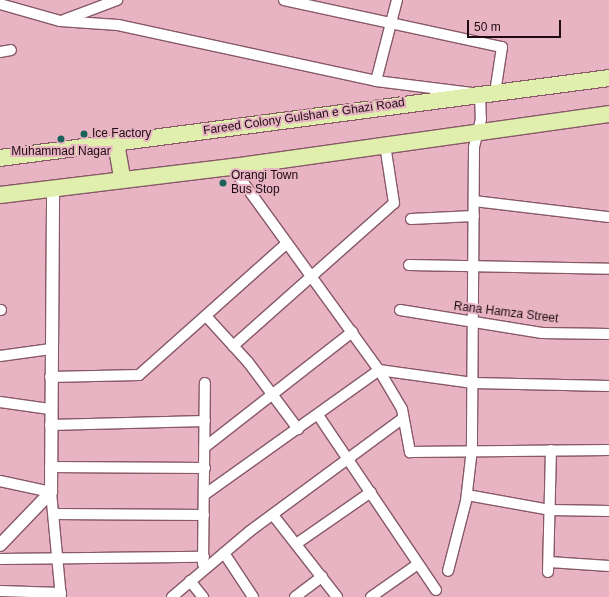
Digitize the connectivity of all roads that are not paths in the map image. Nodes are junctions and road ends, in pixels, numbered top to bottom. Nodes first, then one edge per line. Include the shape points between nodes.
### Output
1 (117, 0) edge
2 (284, 0) edge
3 (397, 0) edge
4 (0, 4) edge
5 (60, 21) junction
6 (391, 23) junction
7 (11, 50) dead end
8 (0, 52) edge
9 (609, 78) edge
10 (376, 81) junction
11 (487, 93) junction
12 (609, 114) edge
13 (478, 132) junction
14 (116, 143) junction
15 (385, 145) junction
16 (0, 158) edge
17 (232, 167) junction
18 (122, 178) junction
19 (53, 188) junction
20 (0, 195) edge
21 (474, 201) junction
22 (474, 216) junction
23 (609, 217) edge
24 (411, 219) dead end
25 (287, 243) junction
26 (474, 264) junction
27 (409, 265) dead end
28 (609, 269) edge
29 (312, 278) junction
30 (400, 310) dead end
31 (206, 316) junction
32 (474, 324) junction
33 (352, 332) junction
34 (609, 334) edge
35 (233, 346) junction
36 (51, 349) junction
37 (0, 356) edge
38 (380, 370) junction
39 (50, 377) junction
40 (206, 383) dead end
41 (473, 383) junction
42 (609, 386) edge
43 (273, 394) junction
44 (0, 402) edge
45 (50, 409) junction
46 (318, 415) junction
47 (403, 418) junction
48 (205, 421) junction
49 (50, 425) junction
50 (298, 429) junction
51 (205, 446) junction
52 (472, 449) junction
53 (551, 450) junction
54 (609, 450) edge
55 (349, 459) junction
56 (50, 467) junction
57 (205, 468) junction
58 (0, 481) edge
59 (51, 492) junction
60 (371, 492) junction
61 (204, 495) junction
62 (467, 495) junction
63 (550, 510) junction
64 (609, 511) edge
65 (54, 514) junction
66 (204, 515) junction
67 (273, 515) junction
68 (296, 544) junction
69 (0, 545) edge
70 (224, 553) junction
71 (204, 557) junction
72 (58, 558) junction
73 (0, 559) edge
74 (418, 564) junction
75 (609, 566) edge
76 (203, 570) junction
77 (448, 571) dead end
78 (322, 577) junction
79 (190, 580) junction
80 (436, 590) dead end
81 (0, 592) edge
82 (383, 594) edge
83 (61, 595) edge
84 (172, 597) edge
85 (203, 597) edge
86 (253, 597) edge
87 (295, 597) edge
88 (337, 597) edge
89 (371, 597) edge

1 - 5 street
2 - 6 street
3 - 6 street
4 - 5 street
5 - 10 street via 118,25
6 - 10 street
6 - 11 street via 502,47
7 - 8 street
9 - 11 main road, Fareed Colony Gulshan e Ghazi Road
10 - 11 street
11 - 13 street
11 - 14 main road, Fareed Colony Gulshan e Ghazi Road
12 - 13 main road
13 - 15 main road
13 - 21 street via 474,147
14 - 16 main road, Fareed Colony Gulshan e Ghazi Road
14 - 18 main road
15 - 17 main road
15 - 29 street via 394,203
17 - 18 main road
17 - 25 street
18 - 19 main road
19 - 20 main road
19 - 36 street
21 - 22 street
21 - 23 street
22 - 24 street
22 - 26 street
25 - 29 street
25 - 31 street
26 - 27 street
26 - 28 street
26 - 32 street
29 - 33 street
29 - 35 street
30 - 32 street, Rana Hamza Street
31 - 35 street
31 - 39 street via 139,375
32 - 34 street, Rana Hamza Street via 542,333
32 - 41 street
33 - 38 street
33 - 43 street
35 - 43 street
36 - 37 street
36 - 39 street
38 - 41 street
38 - 46 street
38 - 47 street
39 - 45 street
40 - 48 street
41 - 42 street
41 - 52 street
43 - 50 street
43 - 51 street
44 - 45 street
45 - 49 street
46 - 50 street
46 - 55 street
47 - 52 street via 410,452
47 - 55 street
48 - 49 street
48 - 51 street
49 - 56 street
50 - 61 street
51 - 57 street
52 - 53 street
52 - 62 street
53 - 54 street
53 - 63 street
55 - 60 street
55 - 67 street
56 - 57 street
56 - 59 street
57 - 61 street
58 - 59 street
59 - 65 street
59 - 69 street
60 - 68 street
60 - 74 street
61 - 66 street
62 - 63 street
62 - 77 street
63 - 64 street
63 - 75 street via 548,567
65 - 66 street
65 - 72 street
66 - 71 street
67 - 68 street
67 - 70 street
68 - 78 street
70 - 76 street
70 - 86 street
71 - 72 street
71 - 76 street
72 - 73 street
72 - 83 street
74 - 80 street
74 - 82 street
76 - 79 street
78 - 87 street
78 - 88 street
79 - 84 street
79 - 85 street
81 - 83 street
82 - 89 street

